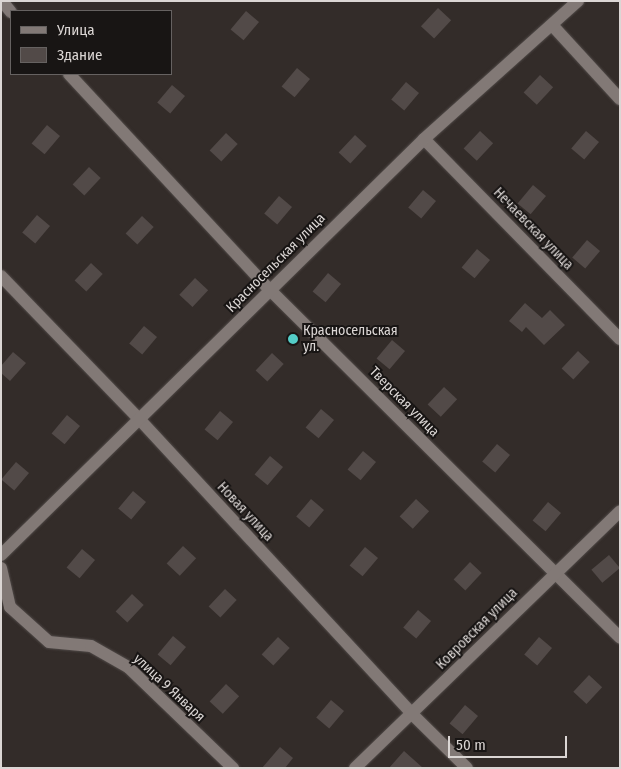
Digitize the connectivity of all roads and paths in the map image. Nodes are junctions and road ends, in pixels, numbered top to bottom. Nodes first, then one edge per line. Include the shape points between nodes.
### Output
1 (2, 1) edge
2 (578, 1) edge
3 (10, 11) edge
4 (553, 26) junction
5 (70, 75) edge
6 (620, 99) edge
7 (424, 139) junction
8 (1, 276) edge
9 (270, 289) junction
10 (620, 339) edge
11 (141, 421) junction
12 (620, 511) edge
13 (1, 554) edge
14 (1, 568) edge
15 (555, 573) junction
16 (620, 638) edge
17 (412, 714) junction
18 (233, 768) edge
19 (355, 768) edge
20 (466, 768) edge

1 - 3 street
2 - 4 street, Красносельская улица
4 - 6 street
4 - 7 street, Красносельская улица
5 - 9 street, Тверская улица
7 - 9 street, Красносельская улица
7 - 10 street, Нечаевская улица
8 - 11 street, Новая улица
9 - 11 street, Красносельская улица
9 - 15 street, Тверская улица
11 - 13 street, Красносельская улица
11 - 17 street, Новая улица
12 - 15 street, Ковровская улица
14 - 18 street, улица 9 Января via 10,606 49,642 91,646 128,668
15 - 16 street, Тверская улица
15 - 17 street, Ковровская улица
17 - 19 street, Ковровская улица
17 - 20 street, Новая улица

